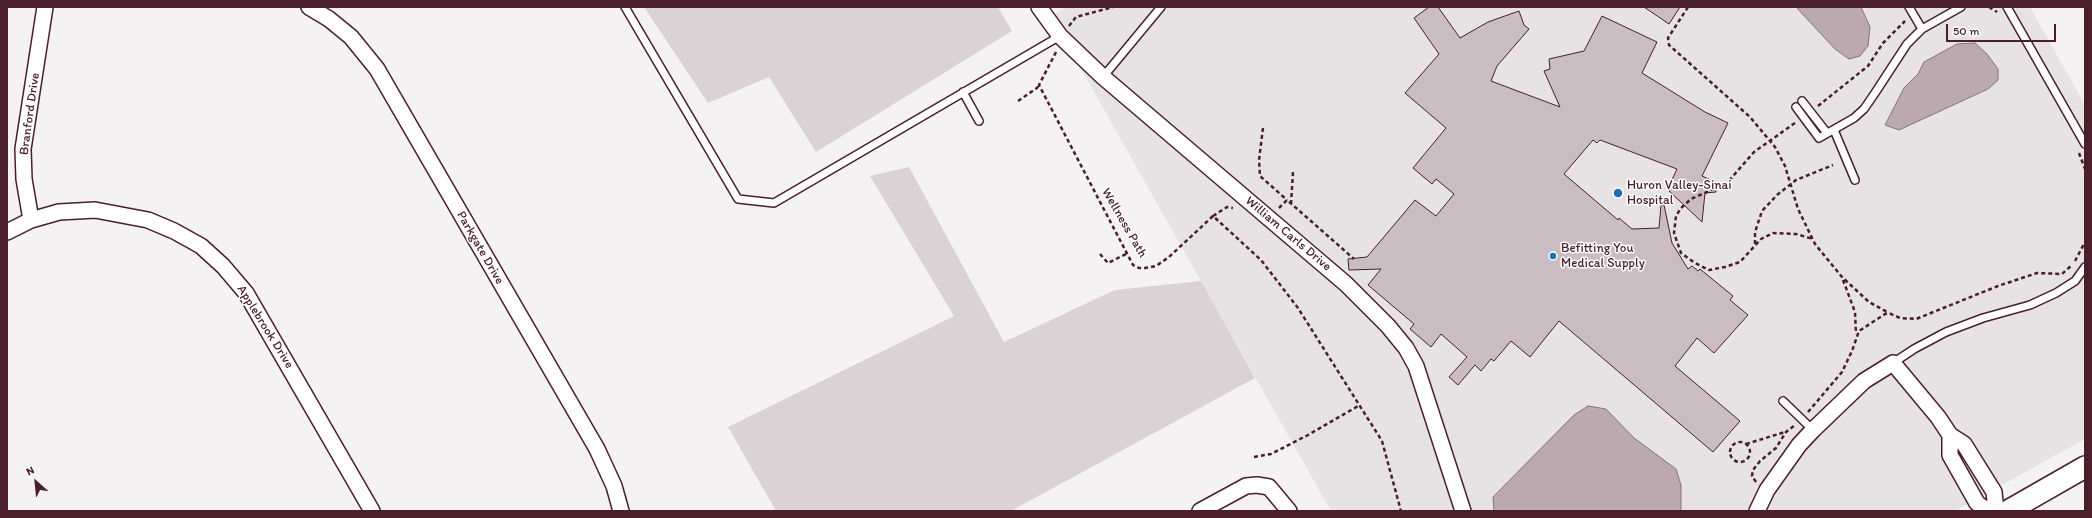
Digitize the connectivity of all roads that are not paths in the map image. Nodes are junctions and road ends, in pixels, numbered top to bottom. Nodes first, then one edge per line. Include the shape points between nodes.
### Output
1 (45, 7) edge
2 (309, 7) edge
3 (625, 7) edge
4 (1039, 7) edge
5 (1161, 7) edge
6 (1909, 7) edge
7 (1961, 7) edge
8 (2007, 7) edge
9 (1922, 29) junction
10 (1060, 37) junction
11 (1103, 77) junction
12 (963, 92) junction
13 (1802, 101) dead end
14 (1796, 108) dead end
15 (979, 121) dead end
16 (1831, 132) junction
17 (2085, 144) edge
18 (1855, 180) dead end
19 (31, 220) junction
20 (7, 232) edge
21 (2085, 267) edge
22 (1893, 363) junction
23 (1783, 401) dead end
24 (1813, 430) junction
25 (1950, 435) junction
26 (2085, 467) edge
27 (372, 511) edge
28 (621, 511) edge
29 (1200, 511) edge
30 (1289, 511) edge
31 (1463, 511) edge
32 (1757, 511) edge
33 (1988, 511) edge
34 (1996, 511) edge
35 (2008, 511) edge

1 - 19 street, Branford Drive via 23,149 24,179
2 - 28 street, Parkgate Drive via 351,37 377,69 396,99 597,449 614,486
3 - 12 lane via 738,199 774,203
4 - 10 street, William Carls Drive
5 - 11 lane
6 - 9 lane
7 - 9 lane
8 - 17 lane
9 - 16 lane via 1897,57 1864,109
10 - 11 street, William Carls Drive
10 - 12 lane
11 - 31 street, William Carls Drive via 1346,284 1402,343 1424,386
12 - 15 lane
13 - 16 lane
14 - 16 lane via 1819,138
16 - 18 lane
19 - 20 street, Applebrook Drive
19 - 27 street, Applebrook Drive via 59,212 95,210 148,220 201,246 223,266 246,293
21 - 22 lane via 2075,281 2056,294 1946,332
22 - 24 street via 1864,381
22 - 25 street
23 - 24 lane
24 - 32 street via 1767,490
25 - 33 street via 1950,455 1977,502
25 - 34 street via 1964,444 1994,492
26 - 35 street
29 - 30 street via 1246,486 1257,485 1268,487

